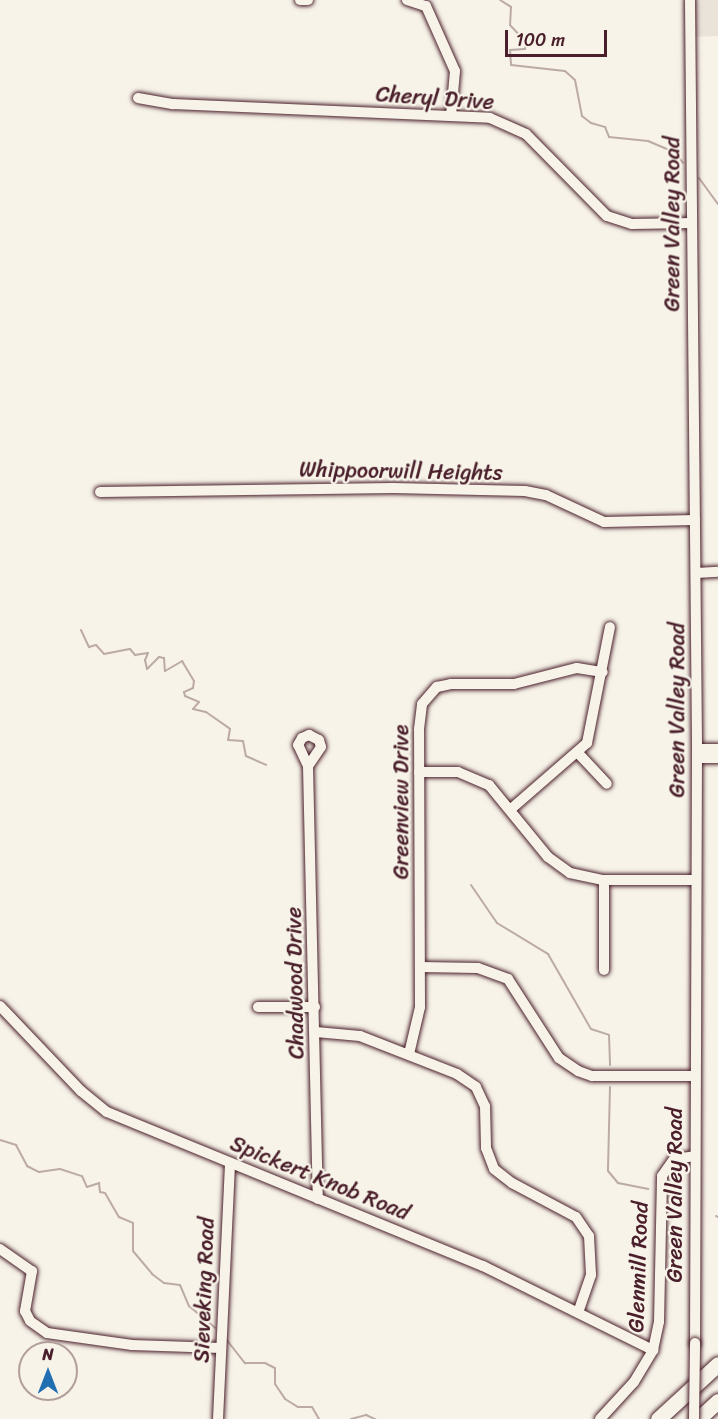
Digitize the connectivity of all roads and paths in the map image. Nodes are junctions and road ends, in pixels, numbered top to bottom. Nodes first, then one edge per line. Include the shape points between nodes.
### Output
1 (300, 0) edge
2 (308, 0) edge
3 (407, 0) edge
4 (690, 0) edge
5 (138, 99) dead end
6 (451, 116) junction
7 (691, 223) junction
8 (100, 492) dead end
9 (695, 520) junction
10 (718, 572) edge
11 (696, 573) junction
12 (610, 627) dead end
13 (603, 672) junction
14 (718, 749) edge
15 (579, 753) junction
16 (697, 754) junction
17 (718, 758) edge
18 (308, 766) dead end
19 (419, 772) junction
20 (607, 784) dead end
21 (511, 809) junction
22 (604, 880) junction
23 (696, 880) junction
24 (421, 967) junction
25 (604, 970) dead end
26 (0, 1006) edge
27 (258, 1007) dead end
28 (315, 1007) junction
29 (316, 1032) junction
30 (409, 1054) junction
31 (695, 1076) junction
32 (695, 1156) junction
33 (230, 1163) junction
34 (318, 1199) junction
35 (0, 1249) edge
36 (578, 1312) junction
37 (221, 1348) junction
38 (653, 1350) junction
39 (718, 1364) edge
40 (718, 1401) edge
41 (218, 1419) edge
42 (600, 1419) edge
43 (658, 1419) edge
44 (696, 1419) edge

1 - 2 street
3 - 6 street via 426,6 455,70
4 - 7 street, Green Valley Road
5 - 6 street, Cheryl Drive via 173,104
6 - 7 street, Cheryl Drive via 490,118 526,134 607,216 619,221
7 - 9 street, Green Valley Road
8 - 9 street, Whippoorwill Heights via 393,488 525,491 546,495 604,522
9 - 11 street, Green Valley Road
10 - 11 street
11 - 16 street, Green Valley Road
12 - 13 street
13 - 15 street via 592,726
13 - 19 street, Greenview Drive via 577,668 524,682 437,687 426,697 420,712
14 - 16 street
15 - 20 street
15 - 21 street
16 - 17 street
16 - 23 street, Green Valley Road
18 - 28 street, Chadwood Drive
19 - 21 street via 458,772 477,777
19 - 24 street, Greenview Drive
21 - 22 street via 555,863 581,877
22 - 23 street
22 - 25 street
23 - 31 street, Green Valley Road
24 - 30 street, Greenview Drive via 419,1022
24 - 31 street via 478,968 507,979 559,1058 578,1071 592,1076
26 - 33 street, Spickert Knob Road via 98,1106
27 - 28 street
28 - 29 street, Chadwood Drive
29 - 30 street via 353,1034
29 - 34 street, Chadwood Drive
30 - 36 street via 457,1074 476,1087 485,1106 486,1148 494,1169 569,1213 586,1229 592,1268
31 - 32 street, Green Valley Road
32 - 38 street, Glenmill Road via 674,1159 662,1176 659,1322
32 - 44 street, Green Valley Road, bridge
33 - 34 street, Spickert Knob Road
33 - 37 street, Sieveking Road
34 - 36 street, Spickert Knob Road via 473,1262
35 - 37 street via 32,1271 24,1311 30,1321 47,1333 132,1345
36 - 38 street, Spickert Knob Road
37 - 41 street, Sieveking Road
38 - 42 street, Glenmill Road via 634,1382
39 - 43 highway
40 - 44 highway

